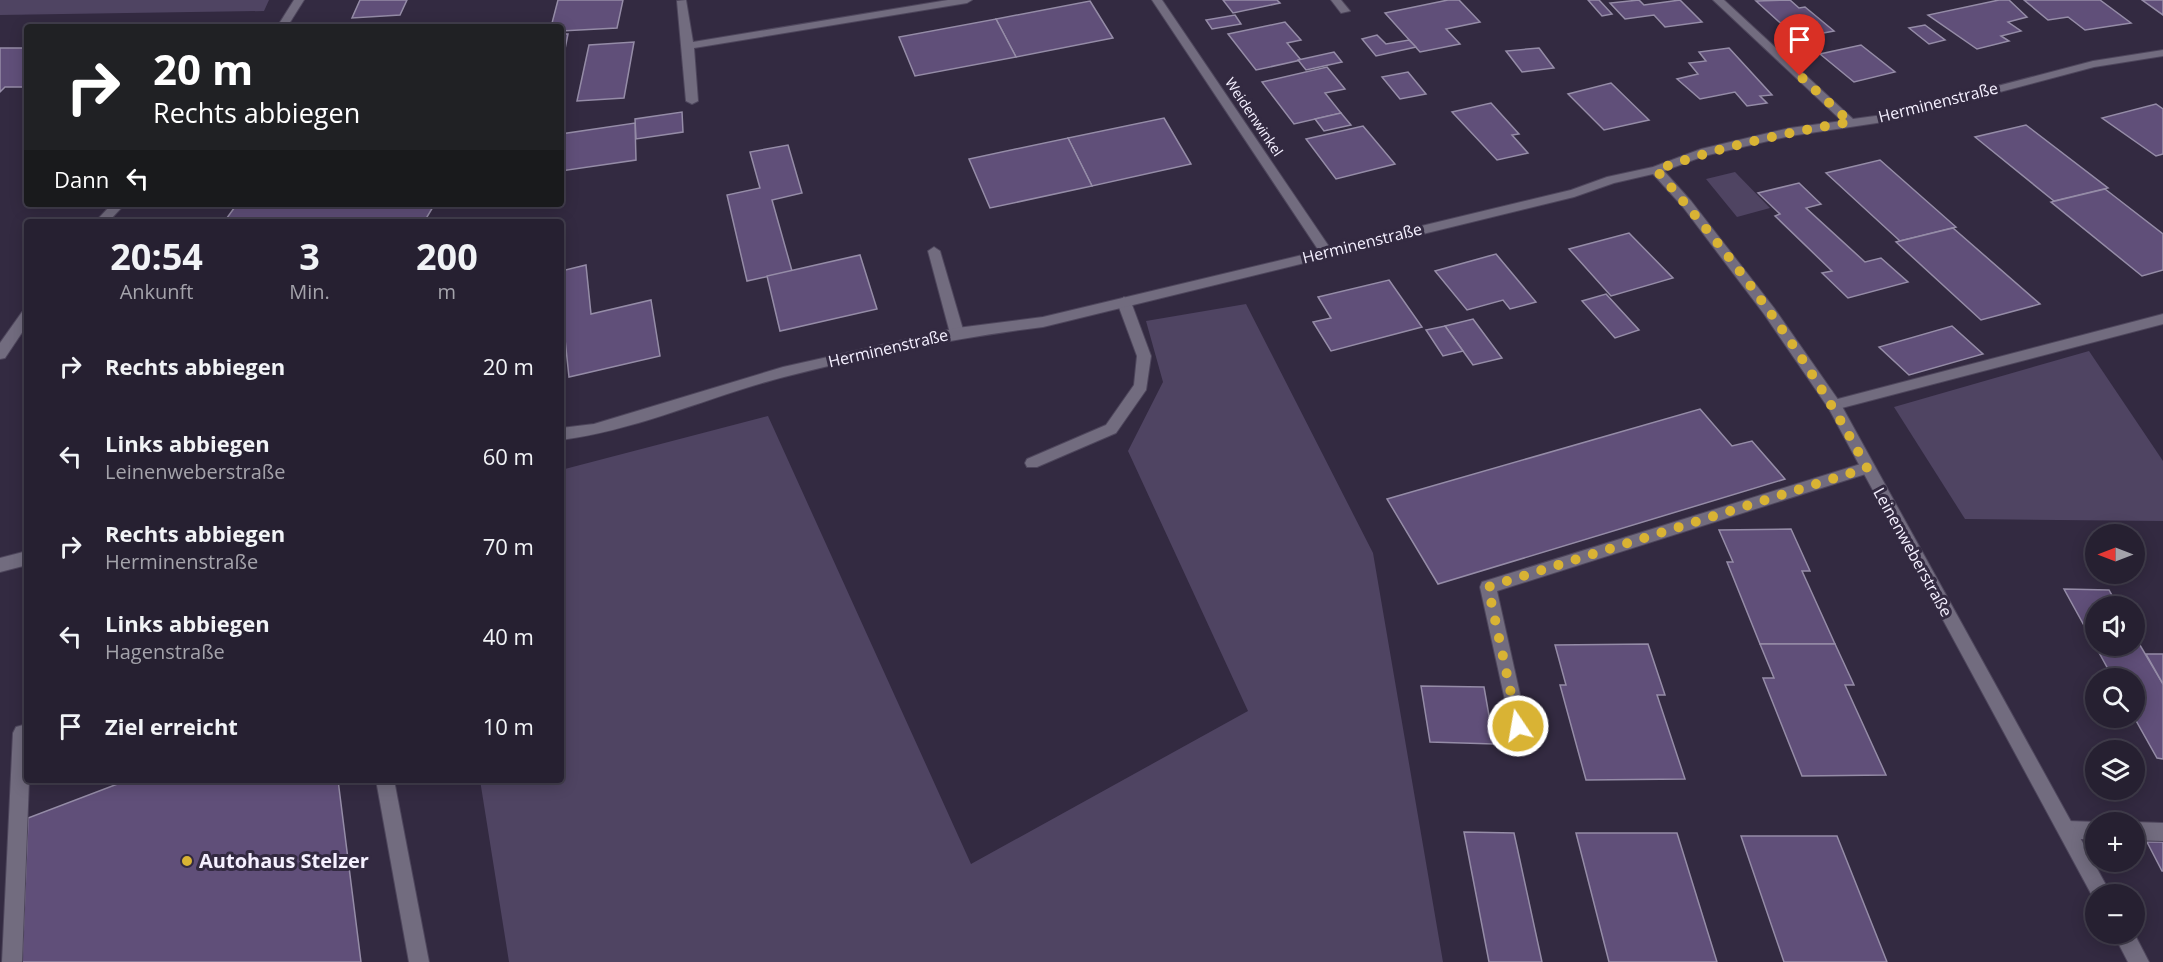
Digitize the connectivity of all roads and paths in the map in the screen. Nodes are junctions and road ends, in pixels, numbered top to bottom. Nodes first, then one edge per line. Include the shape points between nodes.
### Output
1 (299, 0) edge
2 (967, 0) edge
3 (1157, 0) edge
4 (1336, 0) edge
5 (1718, 0) edge
6 (682, 1) edge
7 (1345, 11) dead end
8 (284, 24) edge
9 (688, 46) junction
10 (2163, 53) edge
11 (692, 101) dead end
12 (1850, 122) junction
13 (1656, 170) junction
14 (116, 207) edge
15 (104, 219) edge
16 (934, 251) dead end
17 (1326, 251) junction
18 (1124, 302) junction
19 (24, 319) edge
20 (2163, 319) edge
21 (957, 333) junction
22 (0, 354) edge
23 (1833, 405) junction
24 (564, 434) edge
25 (1032, 463) dead end
26 (1867, 468) junction
27 (24, 559) edge
28 (0, 565) edge
29 (1518, 726) dead end
30 (24, 733) edge
31 (386, 783) edge
32 (2067, 830) junction
33 (2085, 830) edge
34 (2145, 831) edge
35 (2163, 832) edge
36 (2097, 884) edge
37 (2129, 944) edge
38 (12, 962) edge
39 (419, 962) edge
40 (2139, 962) edge

1 - 8 street
2 - 9 street
3 - 17 street, Weidenwinkel
4 - 7 street
5 - 12 street
6 - 9 street
9 - 11 street
10 - 12 street, Herminenstraße via 2093,64 1890,117
12 - 13 street, Herminenstraße via 1701,153
13 - 17 street, Herminenstraße
13 - 23 street, Leinenweberstraße via 1769,311
14 - 15 street
16 - 21 street
17 - 18 street, Herminenstraße
18 - 21 street, Herminenstraße via 1043,322
18 - 25 street via 1144,356 1142,386 1111,429
19 - 22 street
20 - 23 street
21 - 24 street, Herminenstraße via 783,372 594,430
23 - 26 street, Leinenweberstraße
26 - 29 street via 1488,587
26 - 32 street, Leinenweberstraße
27 - 28 street
30 - 38 street
31 - 39 street
32 - 33 street
32 - 36 street, Leinenweberstraße
34 - 35 street
37 - 40 street

